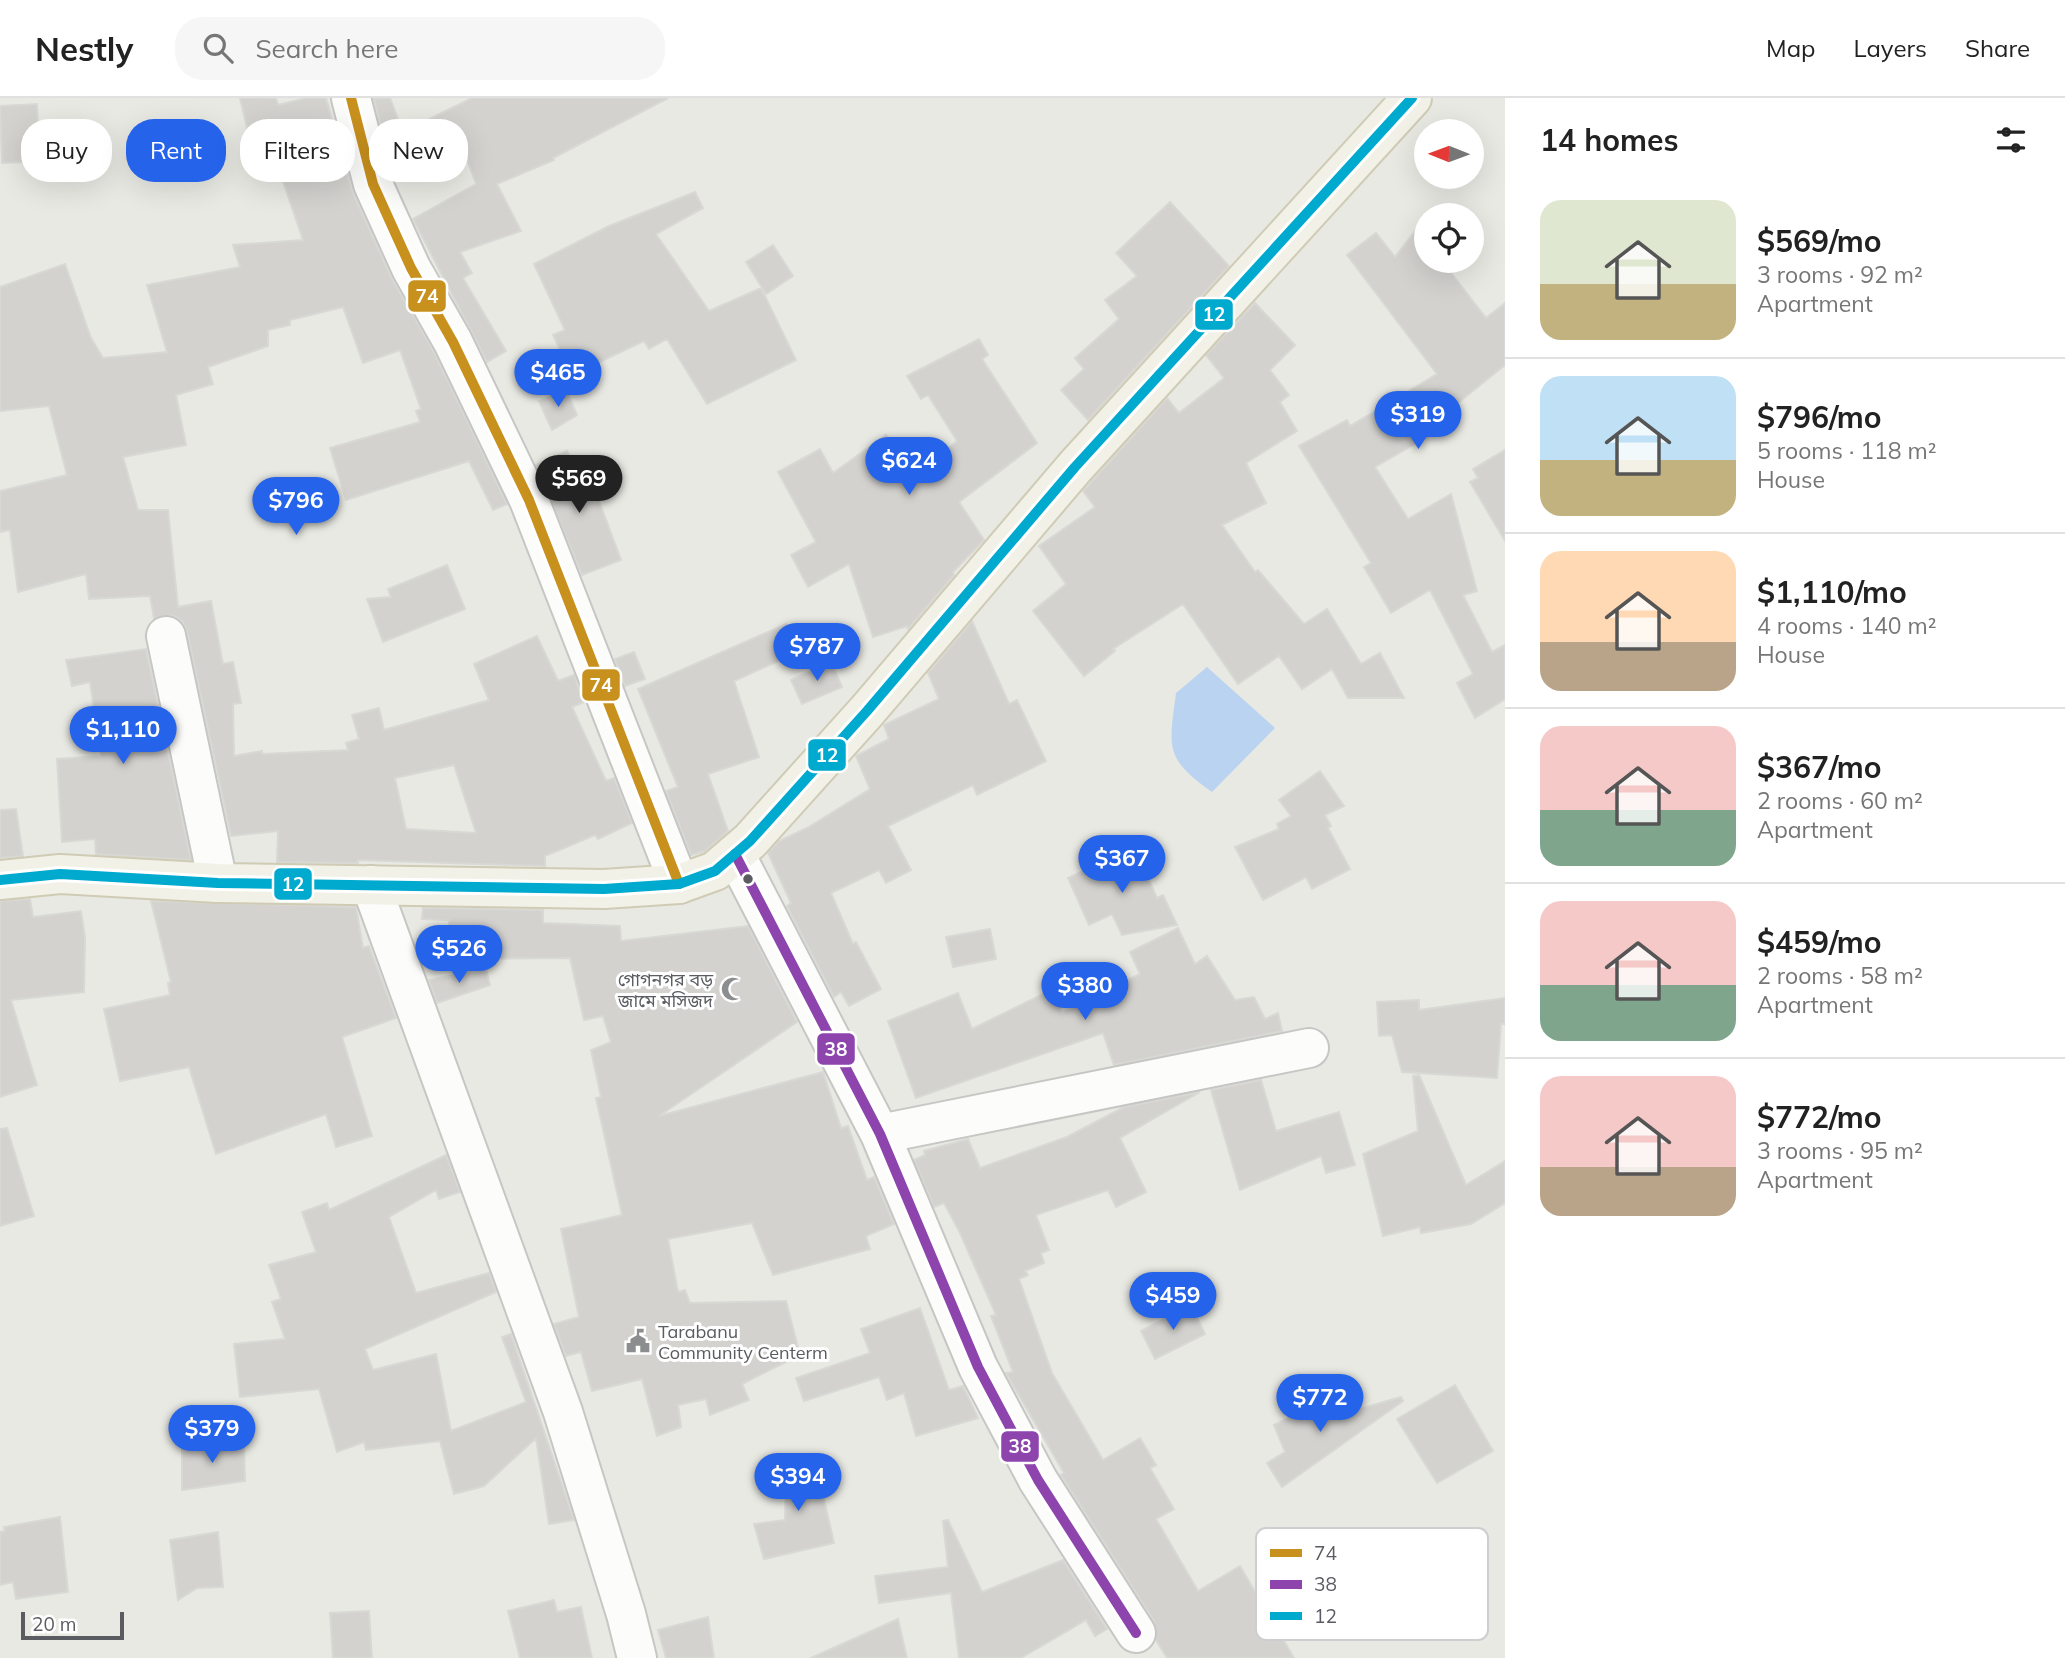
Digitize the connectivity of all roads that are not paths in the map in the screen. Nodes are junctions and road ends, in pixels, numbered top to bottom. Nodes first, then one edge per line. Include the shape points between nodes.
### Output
1 (351, 98) edge
2 (1412, 98) edge
3 (166, 636) dead end
4 (735, 854) junction
5 (0, 880) edge
6 (218, 883) junction
7 (679, 884) junction
8 (371, 885) junction
9 (1309, 1048) dead end
10 (880, 1134) junction
11 (1136, 1633) dead end
12 (637, 1658) edge

1 - 7 street via 373,184 529,500
2 - 4 main road via 1075,467 867,711
3 - 6 street
4 - 7 main road via 715,871
4 - 10 street
5 - 6 main road via 60,874
6 - 8 main road
7 - 8 main road via 604,889
8 - 12 street via 563,1412
9 - 10 street
10 - 11 street via 978,1367 1038,1480

